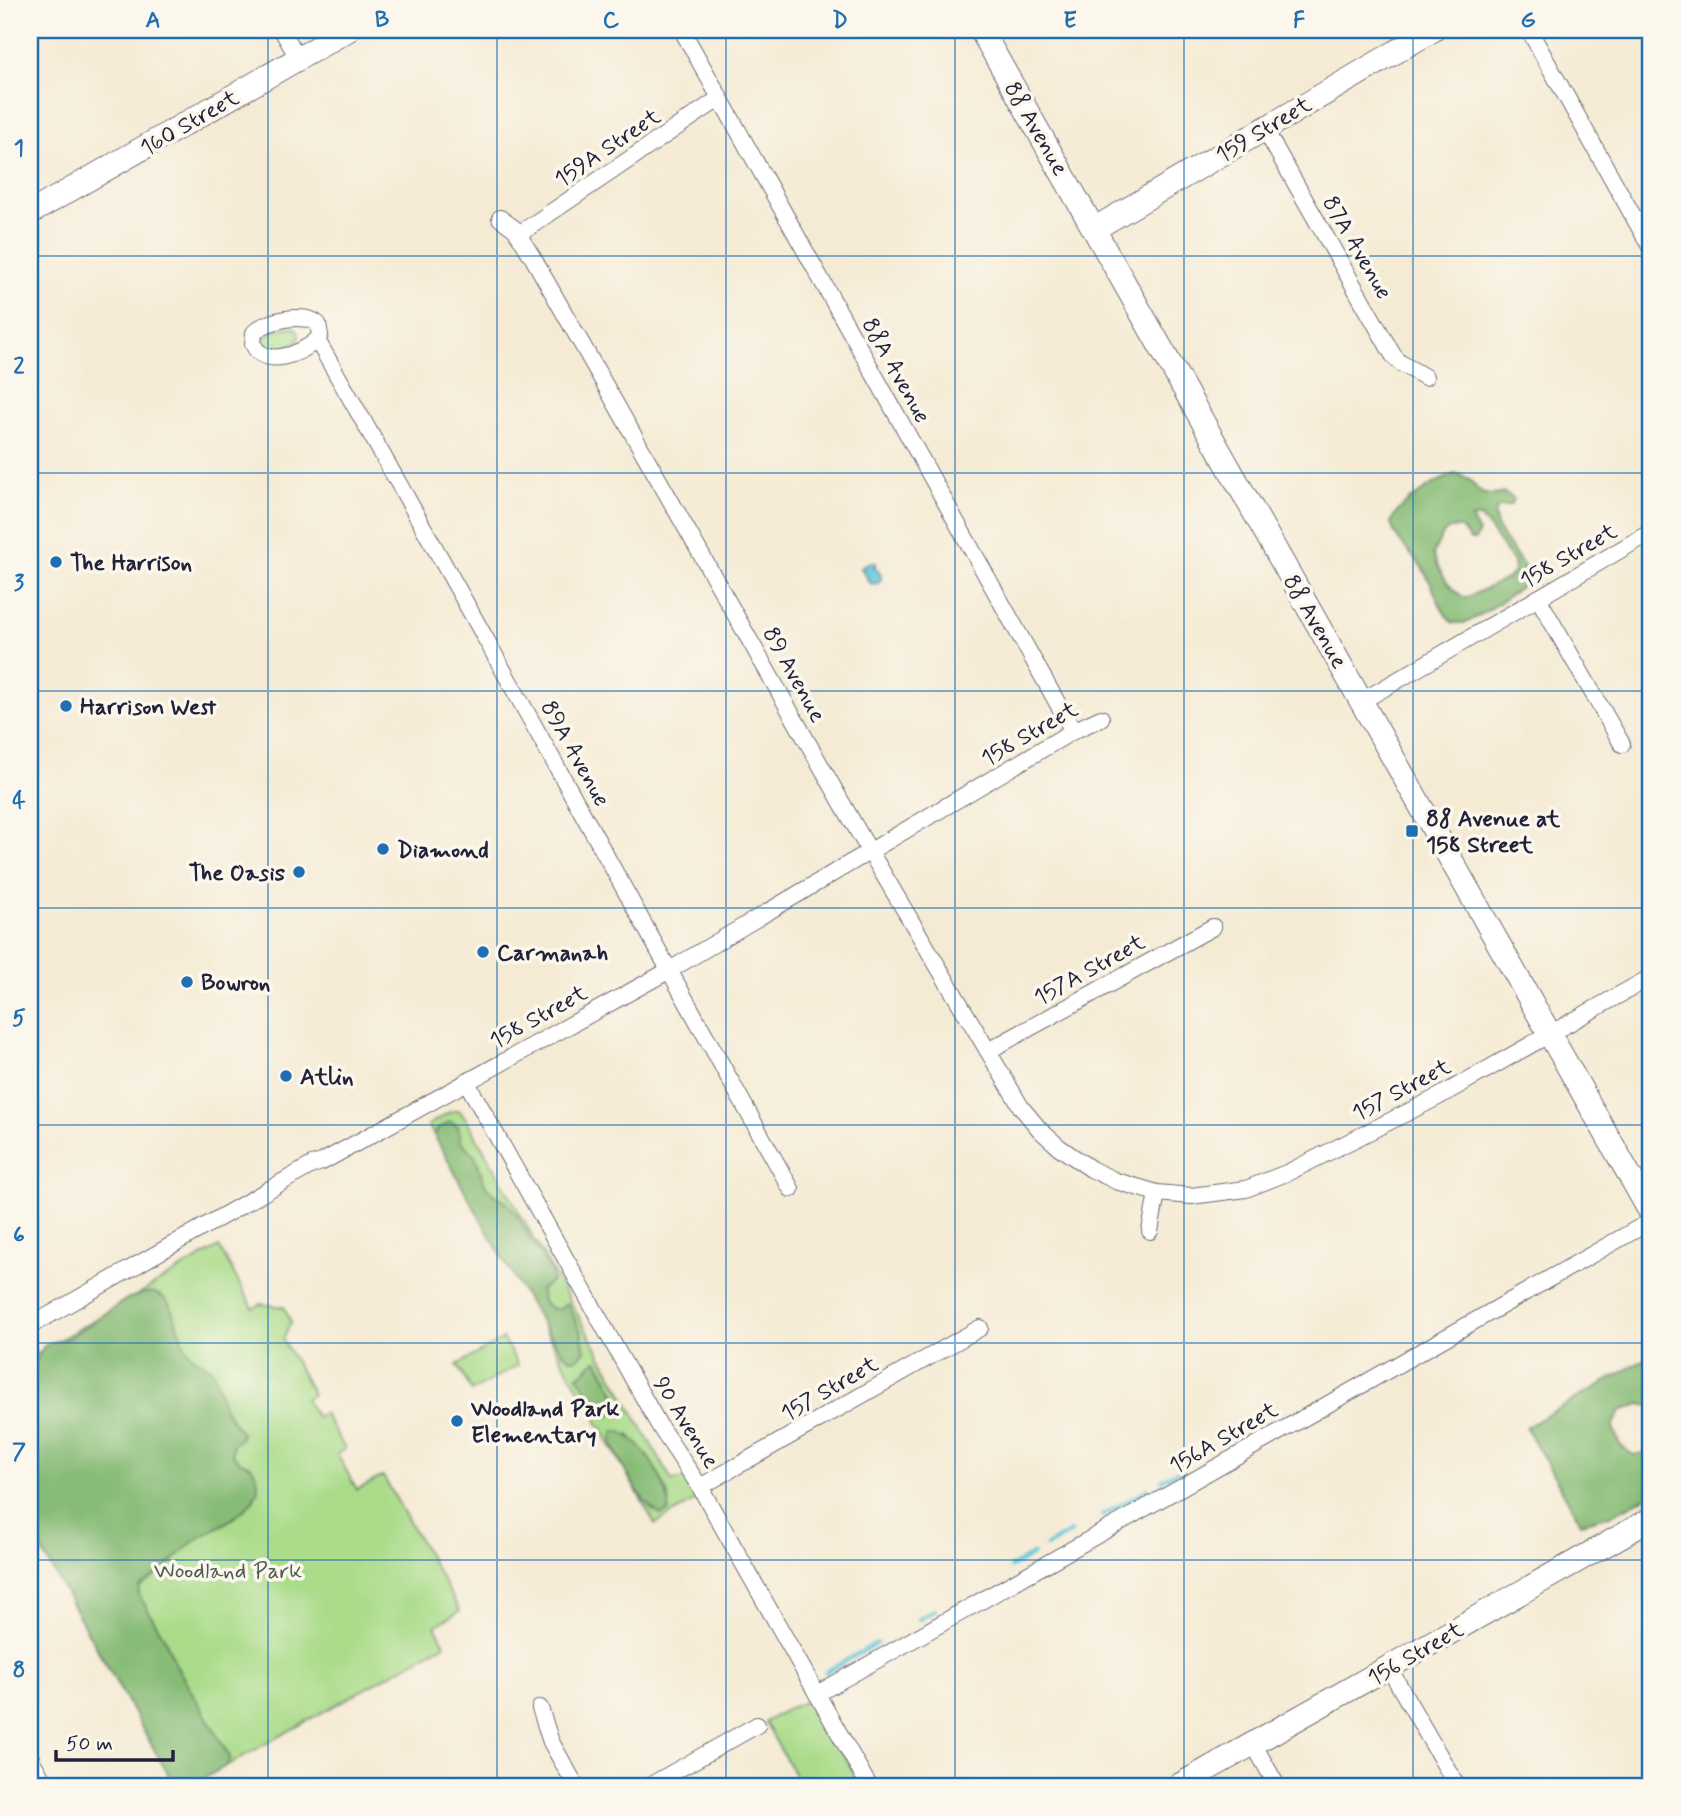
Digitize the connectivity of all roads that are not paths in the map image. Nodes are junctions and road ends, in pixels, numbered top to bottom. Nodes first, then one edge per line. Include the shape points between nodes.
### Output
1 (282, 30) edge
2 (348, 30) edge
3 (682, 30) edge
4 (981, 30) edge
5 (1433, 30) edge
6 (1529, 30) edge
7 (298, 58) junction
8 (720, 97) junction
9 (1264, 128) junction
10 (30, 213) edge
11 (500, 218) dead end
12 (1094, 229) junction
13 (519, 234) junction
14 (1651, 248) edge
15 (317, 340) dead end
16 (1425, 377) dead end
17 (1651, 532) edge
18 (1538, 598) junction
19 (1362, 701) junction
20 (1101, 718) dead end
21 (1073, 731) junction
22 (1622, 744) dead end
23 (869, 852) junction
24 (1213, 927) dead end
25 (668, 971) junction
26 (1651, 977) edge
27 (1550, 1033) junction
28 (988, 1051) junction
29 (466, 1081) junction
30 (1059, 1147) joint
31 (791, 1189) dead end
32 (1157, 1192) junction
33 (1651, 1213) edge
34 (1651, 1221) edge
35 (1150, 1231) dead end
36 (30, 1326) edge
37 (980, 1328) dead end
38 (701, 1487) junction
39 (1651, 1519) edge
40 (1389, 1668) junction
41 (817, 1694) junction
42 (540, 1708) dead end
43 (757, 1725) dead end
44 (1254, 1745) junction
45 (30, 1757) edge
46 (46, 1786) edge
47 (576, 1786) edge
48 (649, 1786) edge
49 (869, 1786) edge
50 (1178, 1786) edge
51 (1277, 1786) edge
52 (1457, 1786) edge

1 - 7 street
2 - 7 main road, 160 Street
3 - 8 street, 88A Avenue
4 - 12 main road, 88 Avenue
5 - 9 main road, 159 Street
6 - 14 street
7 - 10 main road, 160 Street
8 - 13 street, 159A Street
8 - 21 street, 88A Avenue
9 - 12 main road, 159 Street
9 - 16 street, 87A Avenue via 1393,355
11 - 13 street, 89 Avenue
12 - 19 main road, 88 Avenue
13 - 23 street, 89 Avenue
15 - 25 street, 89A Avenue
17 - 18 street, 158 Street
18 - 19 street, 158 Street
18 - 22 street
19 - 27 main road, 88 Avenue
20 - 21 street, 158 Street
21 - 23 street, 158 Street
23 - 25 street, 158 Street
23 - 28 street, 89 Avenue
24 - 28 street, 157A Street
25 - 29 street, 158 Street
25 - 31 street, 89A Avenue
26 - 27 street, 157 Street
27 - 32 street, 157 Street via 1438,1097 1273,1180 1224,1194
27 - 33 main road, 88 Avenue
28 - 30 street, 89 Avenue via 1031,1121
29 - 36 street, 158 Street
29 - 38 street, 90 Avenue via 660,1427
30 - 32 street, 157 Street via 1104,1175
32 - 35 street
34 - 41 street, 156A Street
37 - 38 street, 157 Street
38 - 41 street, 90 Avenue
39 - 40 main road, 156 Street
40 - 44 main road, 156 Street
40 - 52 street
41 - 49 street, 90 Avenue
42 - 47 street via 549,1737
43 - 48 street
44 - 50 main road, 156 Street
44 - 51 street
45 - 46 street

